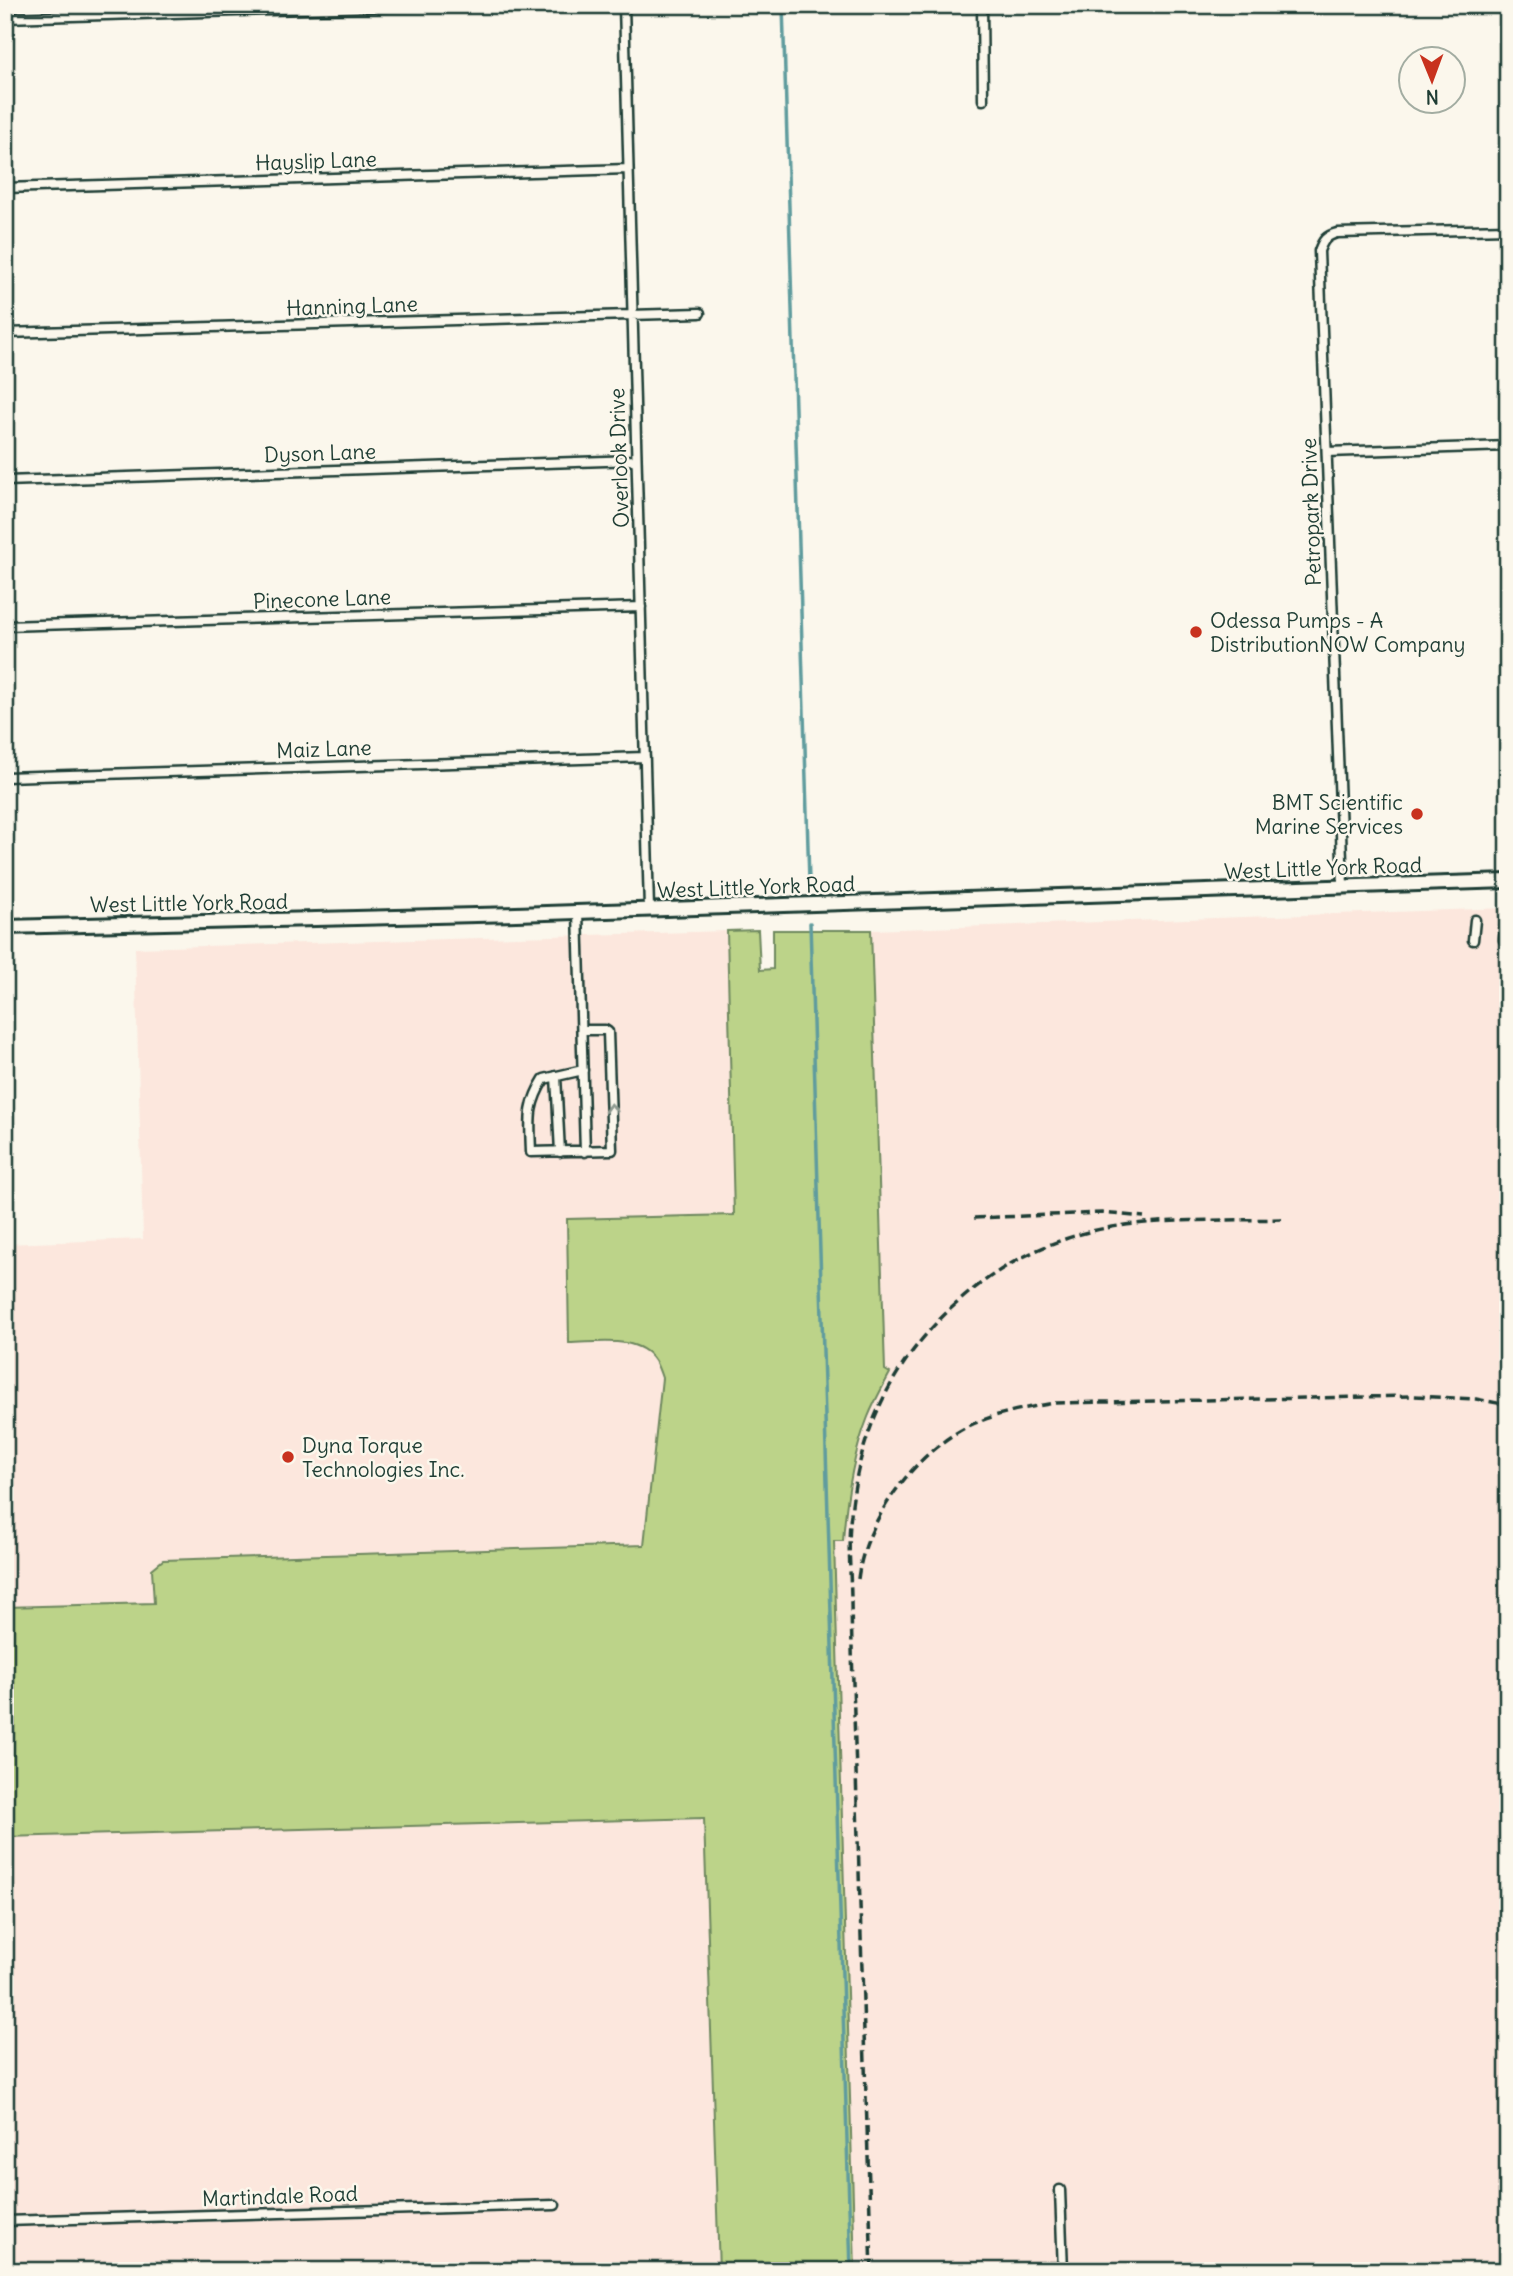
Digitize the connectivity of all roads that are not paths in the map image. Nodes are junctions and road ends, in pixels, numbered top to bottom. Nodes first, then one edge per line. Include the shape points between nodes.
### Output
1 (442, 5) edge
2 (624, 5) edge
3 (982, 5) edge
4 (5, 18) edge
5 (983, 100) dead end
6 (628, 169) junction
7 (5, 188) edge
8 (1508, 229) edge
9 (700, 313) dead end
10 (632, 315) junction
11 (5, 333) edge
12 (1508, 446) edge
13 (1327, 452) junction
14 (636, 460) junction
15 (5, 481) edge
16 (640, 607) junction
17 (5, 626) edge
18 (645, 757) junction
19 (5, 777) edge
20 (1508, 881) edge
21 (1343, 886) junction
22 (649, 909) junction
23 (578, 912) junction
24 (1475, 920) dead end
25 (1506, 920) dead end
26 (5, 927) edge
27 (1473, 940) dead end
28 (1504, 940) dead end
29 (582, 1030) junction
30 (583, 1070) junction
31 (556, 1076) junction
32 (560, 1152) junction
33 (585, 1152) junction
34 (1060, 2190) dead end
35 (555, 2205) dead end
36 (5, 2221) edge
37 (1063, 2271) edge

1 - 4 street
2 - 6 street, Overlook Drive
3 - 5 street
6 - 7 street, Hayslip Lane
6 - 10 street, Overlook Drive
8 - 13 street, Petropark Drive via 1337,233 1322,241
9 - 10 street, Hanning Lane
10 - 11 street, Hanning Lane
10 - 14 street, Overlook Drive
12 - 13 street
13 - 21 street, Petropark Drive
14 - 15 street, Dyson Lane
14 - 16 street, Overlook Drive
16 - 17 street, Pinecone Lane
16 - 18 street, Overlook Drive
18 - 19 street, Maiz Lane
18 - 22 street, Overlook Drive
20 - 21 main road, West Little York Road
21 - 22 main road, West Little York Road
22 - 23 main road, West Little York Road
23 - 26 main road, West Little York Road
23 - 29 street
24 - 27 street
25 - 28 street
29 - 30 street
33 -> 29 street via 613,1147 608,1032
30 - 31 street
30 - 33 street
31 - 32 street
31 - 32 street via 544,1079 533,1097 531,1152
32 - 33 street
34 - 37 street
35 - 36 street, Martindale Road

